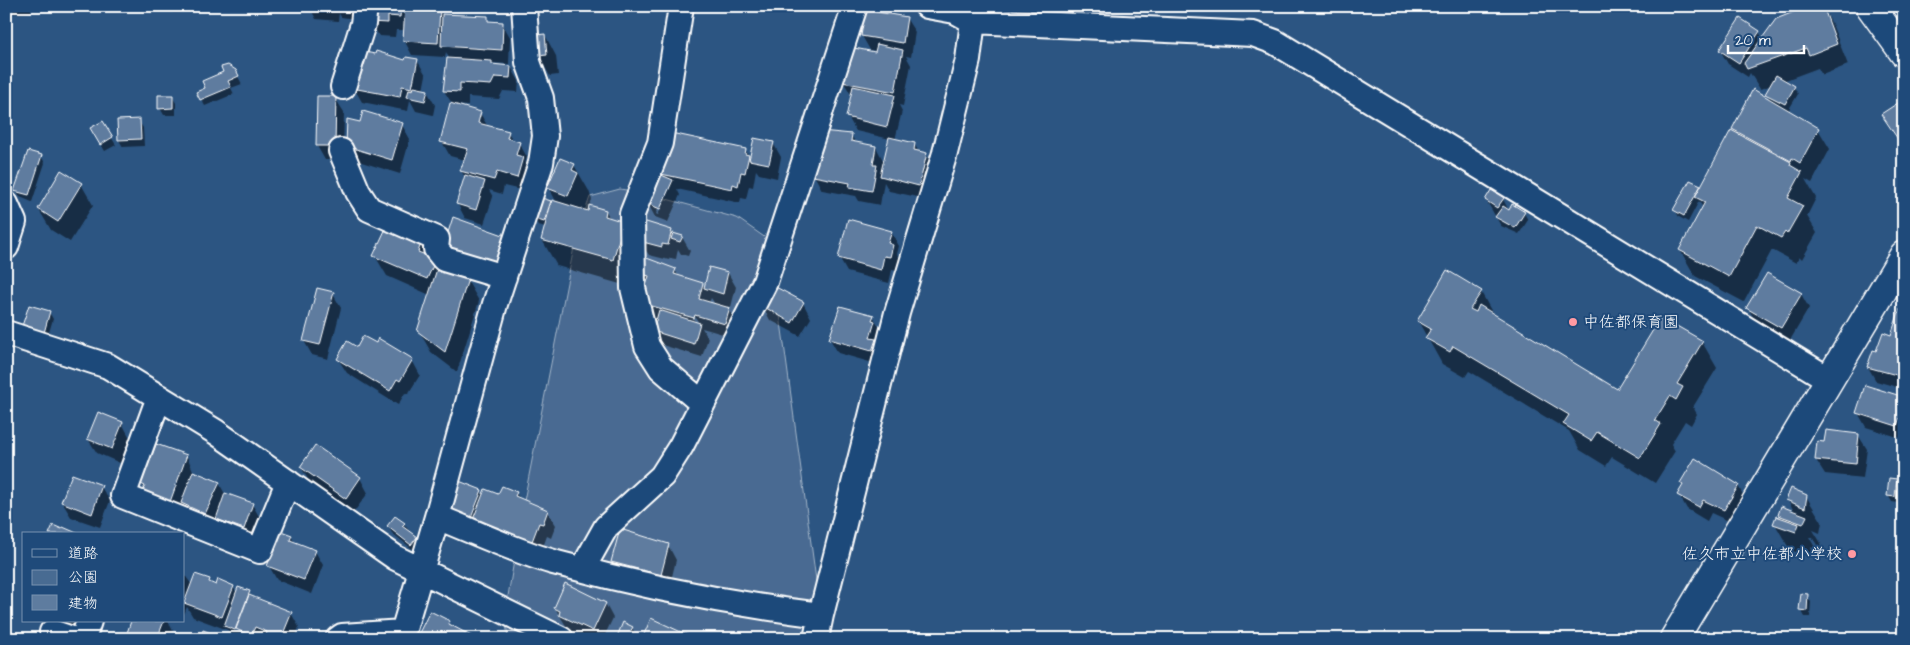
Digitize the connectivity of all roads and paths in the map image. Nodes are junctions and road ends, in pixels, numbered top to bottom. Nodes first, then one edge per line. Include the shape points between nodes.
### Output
1 (365, 6) edge
2 (524, 6) edge
3 (681, 6) edge
4 (855, 6) edge
5 (927, 6) edge
6 (1870, 6) edge
7 (972, 13) edge
8 (1904, 54) edge
9 (343, 87) dead end
10 (341, 152) dead end
11 (6, 204) edge
12 (6, 247) edge
13 (1904, 255) edge
14 (504, 277) junction
15 (6, 333) edge
16 (1830, 380) junction
17 (160, 397) junction
18 (702, 403) junction
19 (288, 482) junction
20 (437, 517) junction
21 (583, 568) junction
22 (422, 572) junction
23 (821, 615) junction
24 (89, 622) edge
25 (402, 636) edge
26 (83, 639) edge
27 (338, 639) edge
28 (562, 639) edge
29 (816, 639) edge
30 (1674, 639) edge

1 - 9 street via 364,24
2 - 14 street via 528,62 541,98 545,136 541,163
3 - 18 street via 660,144 632,214 634,288 647,346 661,368
4 - 18 street via 765,282
5 - 7 street
6 - 8 street
7 - 16 street via 1253,34 1274,42
7 - 23 street via 968,60 947,144 897,313
10 - 14 street via 369,209 437,239 436,249 444,259
11 - 12 street via 14,222
13 - 16 street
14 - 20 street
15 - 17 street via 108,366
16 - 30 street
17 - 19 street
17 - 19 street via 123,496 260,551
18 - 21 street via 662,476 606,528
19 - 22 street via 396,558
20 - 21 street via 556,563
20 - 22 street
21 - 23 street via 683,594
22 - 25 street
22 - 28 street
23 - 29 street
24 - 26 street
25 - 27 street via 342,636

